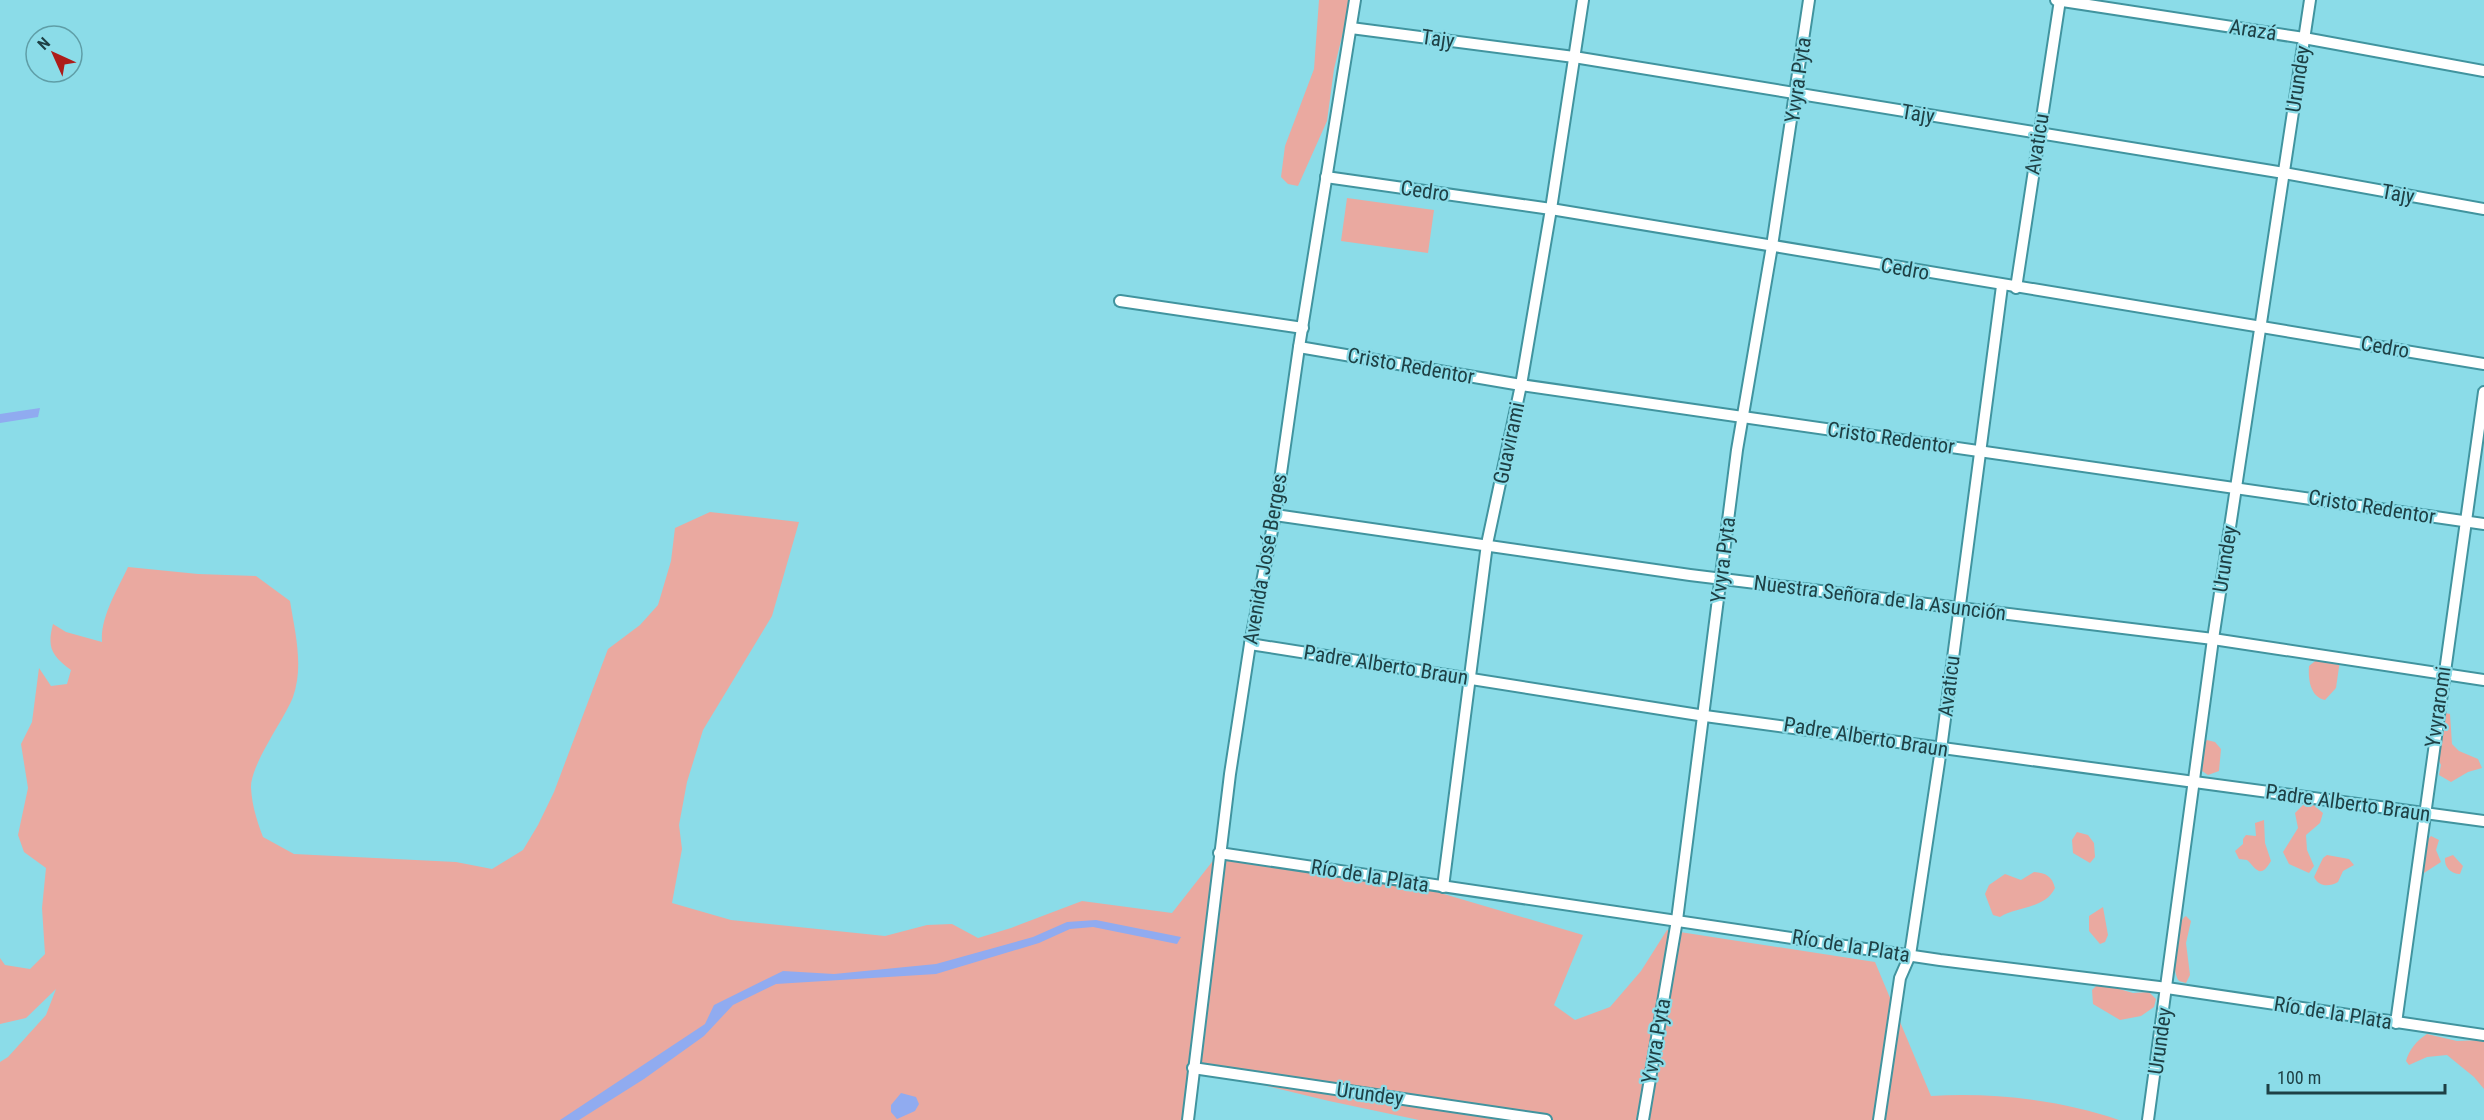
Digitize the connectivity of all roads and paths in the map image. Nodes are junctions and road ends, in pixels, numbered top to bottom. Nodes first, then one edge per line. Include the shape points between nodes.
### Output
1 (1355, 0) edge
2 (1583, 0) edge
3 (1809, 0) edge
4 (2058, 0) edge
5 (2310, 0) edge
6 (1352, 28) junction
7 (2304, 38) junction
8 (1574, 57) junction
9 (2484, 71) edge
10 (1797, 95) junction
11 (2038, 133) junction
12 (2284, 173) junction
13 (1326, 177) junction
14 (2484, 209) edge
15 (1551, 210) junction
16 (1772, 246) junction
17 (2002, 286) junction
18 (2016, 288) junction
19 (1120, 302) dead end
20 (2260, 326) junction
21 (1303, 328) junction
22 (1299, 347) junction
23 (2484, 364) edge
24 (1521, 385) junction
25 (2484, 392) edge
26 (1743, 417) junction
27 (1981, 451) junction
28 (2236, 486) junction
29 (1275, 515) junction
30 (2465, 521) junction
31 (2484, 524) edge
32 (1487, 544) junction
33 (1721, 577) junction
34 (1959, 608) junction
35 (2213, 639) junction
36 (1250, 644) junction
37 (2443, 674) junction
38 (1469, 678) junction
39 (2484, 680) edge
40 (1705, 716) junction
41 (1941, 749) junction
42 (2195, 781) junction
43 (2424, 814) junction
44 (2484, 821) edge
45 (1219, 853) junction
46 (1443, 887) junction
47 (1677, 920) junction
48 (1910, 955) junction
49 (2167, 988) junction
50 (2396, 1023) junction
51 (2484, 1035) edge
52 (1193, 1068) junction
53 (1188, 1120) edge
54 (1546, 1120) edge
55 (1643, 1120) edge
56 (1879, 1120) edge
57 (2148, 1120) edge

1 - 6 street, Avenida José Berges
2 - 8 street, Guavirami
3 - 10 street, Yvyra Pyta
4 - 7 street, Arazá
4 - 11 street, Avaticu
5 - 7 street, Urundey
6 - 8 street, Tajy
6 - 13 street, Avenida José Berges
7 - 9 street, Arazá
7 - 12 street, Urundey
8 - 10 street, Tajy
8 - 15 street, Guavirami
10 - 11 street, Tajy
10 - 16 street, Yvyra Pyta
11 - 12 street, Tajy
11 - 18 street, Avaticu
12 - 14 street, Tajy
12 - 20 street, Urundey
13 - 15 street, Cedro
13 - 21 street, Avenida José Berges
15 - 16 street, Cedro
15 - 24 street, Guavirami
16 - 17 street, Cedro
16 - 26 street, Yvyra Pyta
17 - 18 street, Cedro
17 - 27 street, Avaticu
18 - 20 street, Cedro
19 - 21 street
20 - 23 street, Cedro
20 - 28 street, Urundey
21 - 22 street, Avenida José Berges
22 - 24 street, Cristo Redentor
22 - 29 street, Avenida José Berges
24 - 26 street, Cristo Redentor
24 - 32 street, Guavirami
25 - 30 street, Yvyraromi
26 - 27 street, Cristo Redentor
26 - 33 street, Yvyra Pyta
27 - 28 street, Cristo Redentor
27 - 34 street, Avaticu
28 - 30 street, Cristo Redentor
28 - 35 street, Urundey
29 - 32 street, Nuestra Señora de la Asunción
29 - 36 street, Avenida José Berges
30 - 31 street, Cristo Redentor
30 - 37 street, Yvyraromi
32 - 33 street, Nuestra Señora de la Asunción
32 - 38 street, Guavirami
33 - 34 street, Nuestra Señora de la Asunción
33 - 40 street, Yvyra Pyta
34 - 35 street, Nuestra Señora de la Asunción
34 - 41 street, Avaticu
35 - 37 street, Nuestra Señora de la Asunción
35 - 42 street, Urundey
36 - 38 street, Padre Alberto Braun
36 - 45 street, Avenida José Berges
37 - 39 street, Nuestra Señora de la Asunción
37 - 43 street, Yvyraromi
38 - 40 street, Padre Alberto Braun
38 - 46 street, Guavirami
40 - 41 street, Padre Alberto Braun
40 - 47 street, Yvyra Pyta
41 - 42 street, Padre Alberto Braun
41 - 48 street, Avaticu
42 - 43 street, Padre Alberto Braun
42 - 49 street, Urundey
43 - 44 street, Padre Alberto Braun
43 - 50 street, Yvyraromi
45 - 46 street, Río de la Plata
45 - 52 street, Avenida José Berges
46 - 47 street, Río de la Plata
47 - 48 street, Río de la Plata
47 - 55 street, Yvyra Pyta
48 - 49 street, Río de la Plata
48 - 56 street, Avaticu via 1900,978
49 - 50 street, Río de la Plata
49 - 57 street, Urundey
50 - 51 street, Río de la Plata
52 - 53 street, Avenida José Berges
52 - 54 street, Urundey

